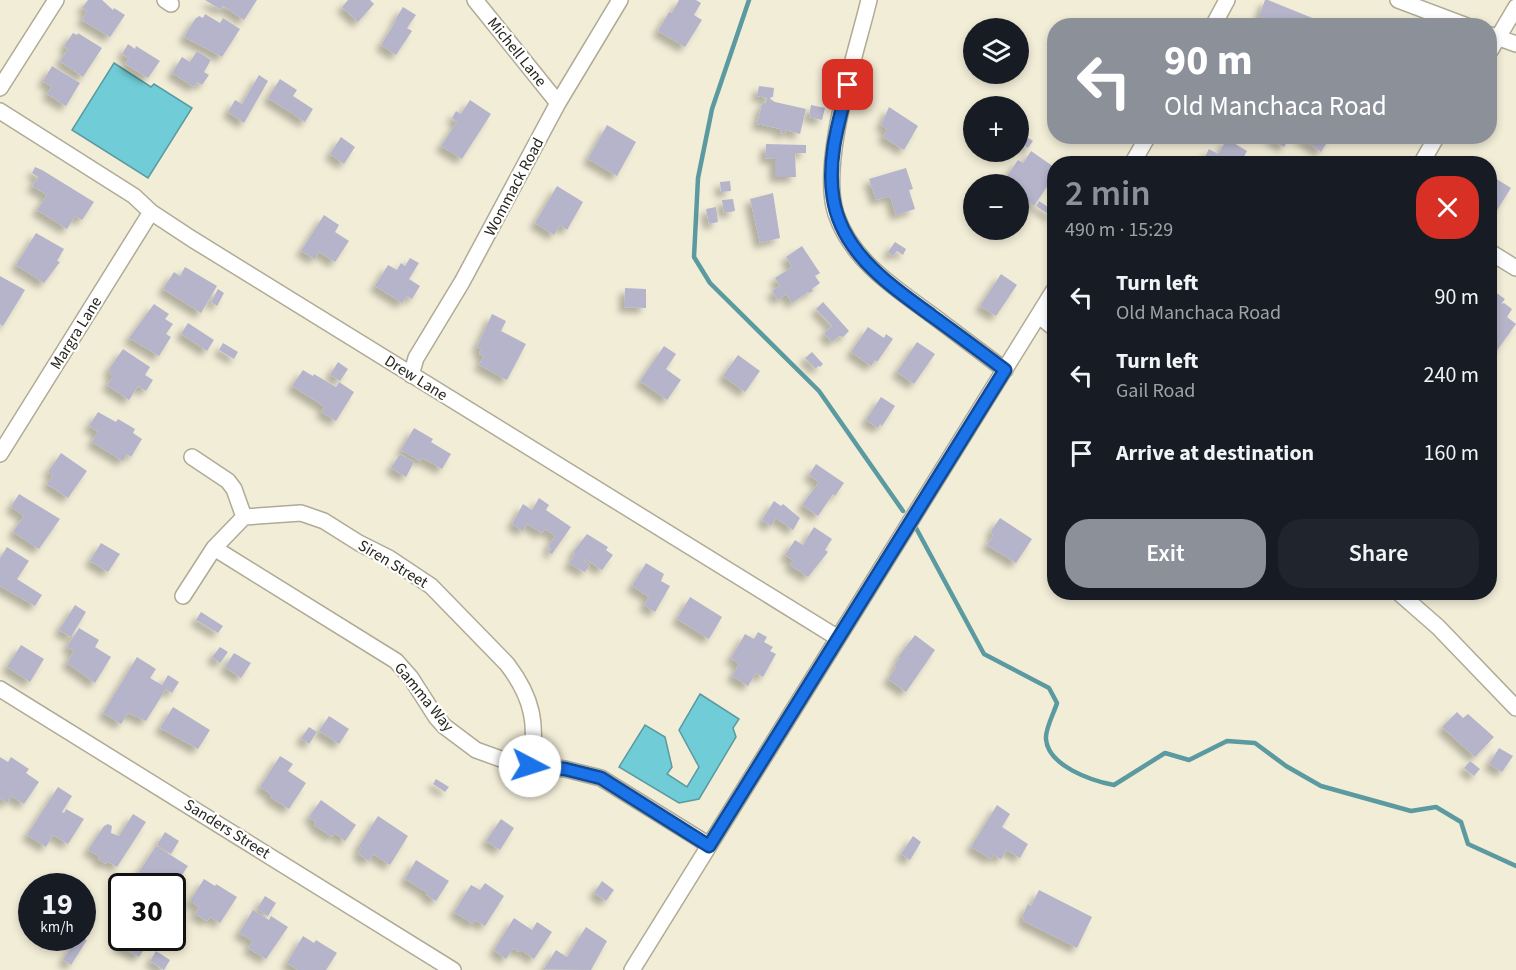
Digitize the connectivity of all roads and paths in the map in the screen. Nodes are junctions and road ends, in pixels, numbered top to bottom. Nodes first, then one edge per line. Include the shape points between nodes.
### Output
1 (56, 0) edge
2 (475, 0) edge
3 (620, 0) edge
4 (869, 0) edge
5 (1227, 0) edge
6 (1398, 0) edge
7 (1516, 7) edge
8 (1217, 18) edge
9 (1446, 18) edge
10 (1497, 32) edge
11 (1497, 37) edge
12 (1516, 44) edge
13 (0, 88) edge
14 (558, 103) junction
15 (0, 111) edge
16 (150, 212) junction
17 (1497, 256) edge
18 (1516, 268) edge
19 (1047, 302) edge
20 (1039, 316) junction
21 (1047, 322) edge
22 (1005, 370) junction
23 (411, 375) junction
24 (0, 454) edge
25 (192, 456) dead end
26 (244, 517) junction
27 (214, 548) junction
28 (183, 596) dead end
29 (1407, 600) edge
30 (838, 638) junction
31 (0, 688) edge
32 (1516, 708) edge
33 (530, 766) junction
34 (709, 846) junction
35 (453, 970) edge
36 (632, 970) edge

1 - 13 street
2 - 14 street, Michell Lane
3 - 14 street, Wommack Road
4 - 22 street via 833,150 832,195 836,214 856,252 870,266
5 - 8 street
6 - 9 street
7 - 10 street
11 - 12 street
14 - 23 street, Wommack Road via 483,246 416,358
15 - 16 street, Drew Lane via 134,196
16 - 23 street, Drew Lane
16 - 24 street, Margra Lane
17 - 18 street
19 - 20 street
20 - 21 street
20 - 22 street
22 - 30 street
23 - 30 street, Drew Lane
25 - 26 street via 228,481
26 - 27 street
26 - 33 street, Siren Street via 313,515 430,586 507,664 525,691 535,741
27 - 28 street
27 - 33 street, Gamma Way via 396,661 436,717 468,745 485,754
29 - 32 street
30 - 34 street
31 - 35 street, Sanders Street
33 - 34 street, Gamma Way via 601,778
34 - 36 street

